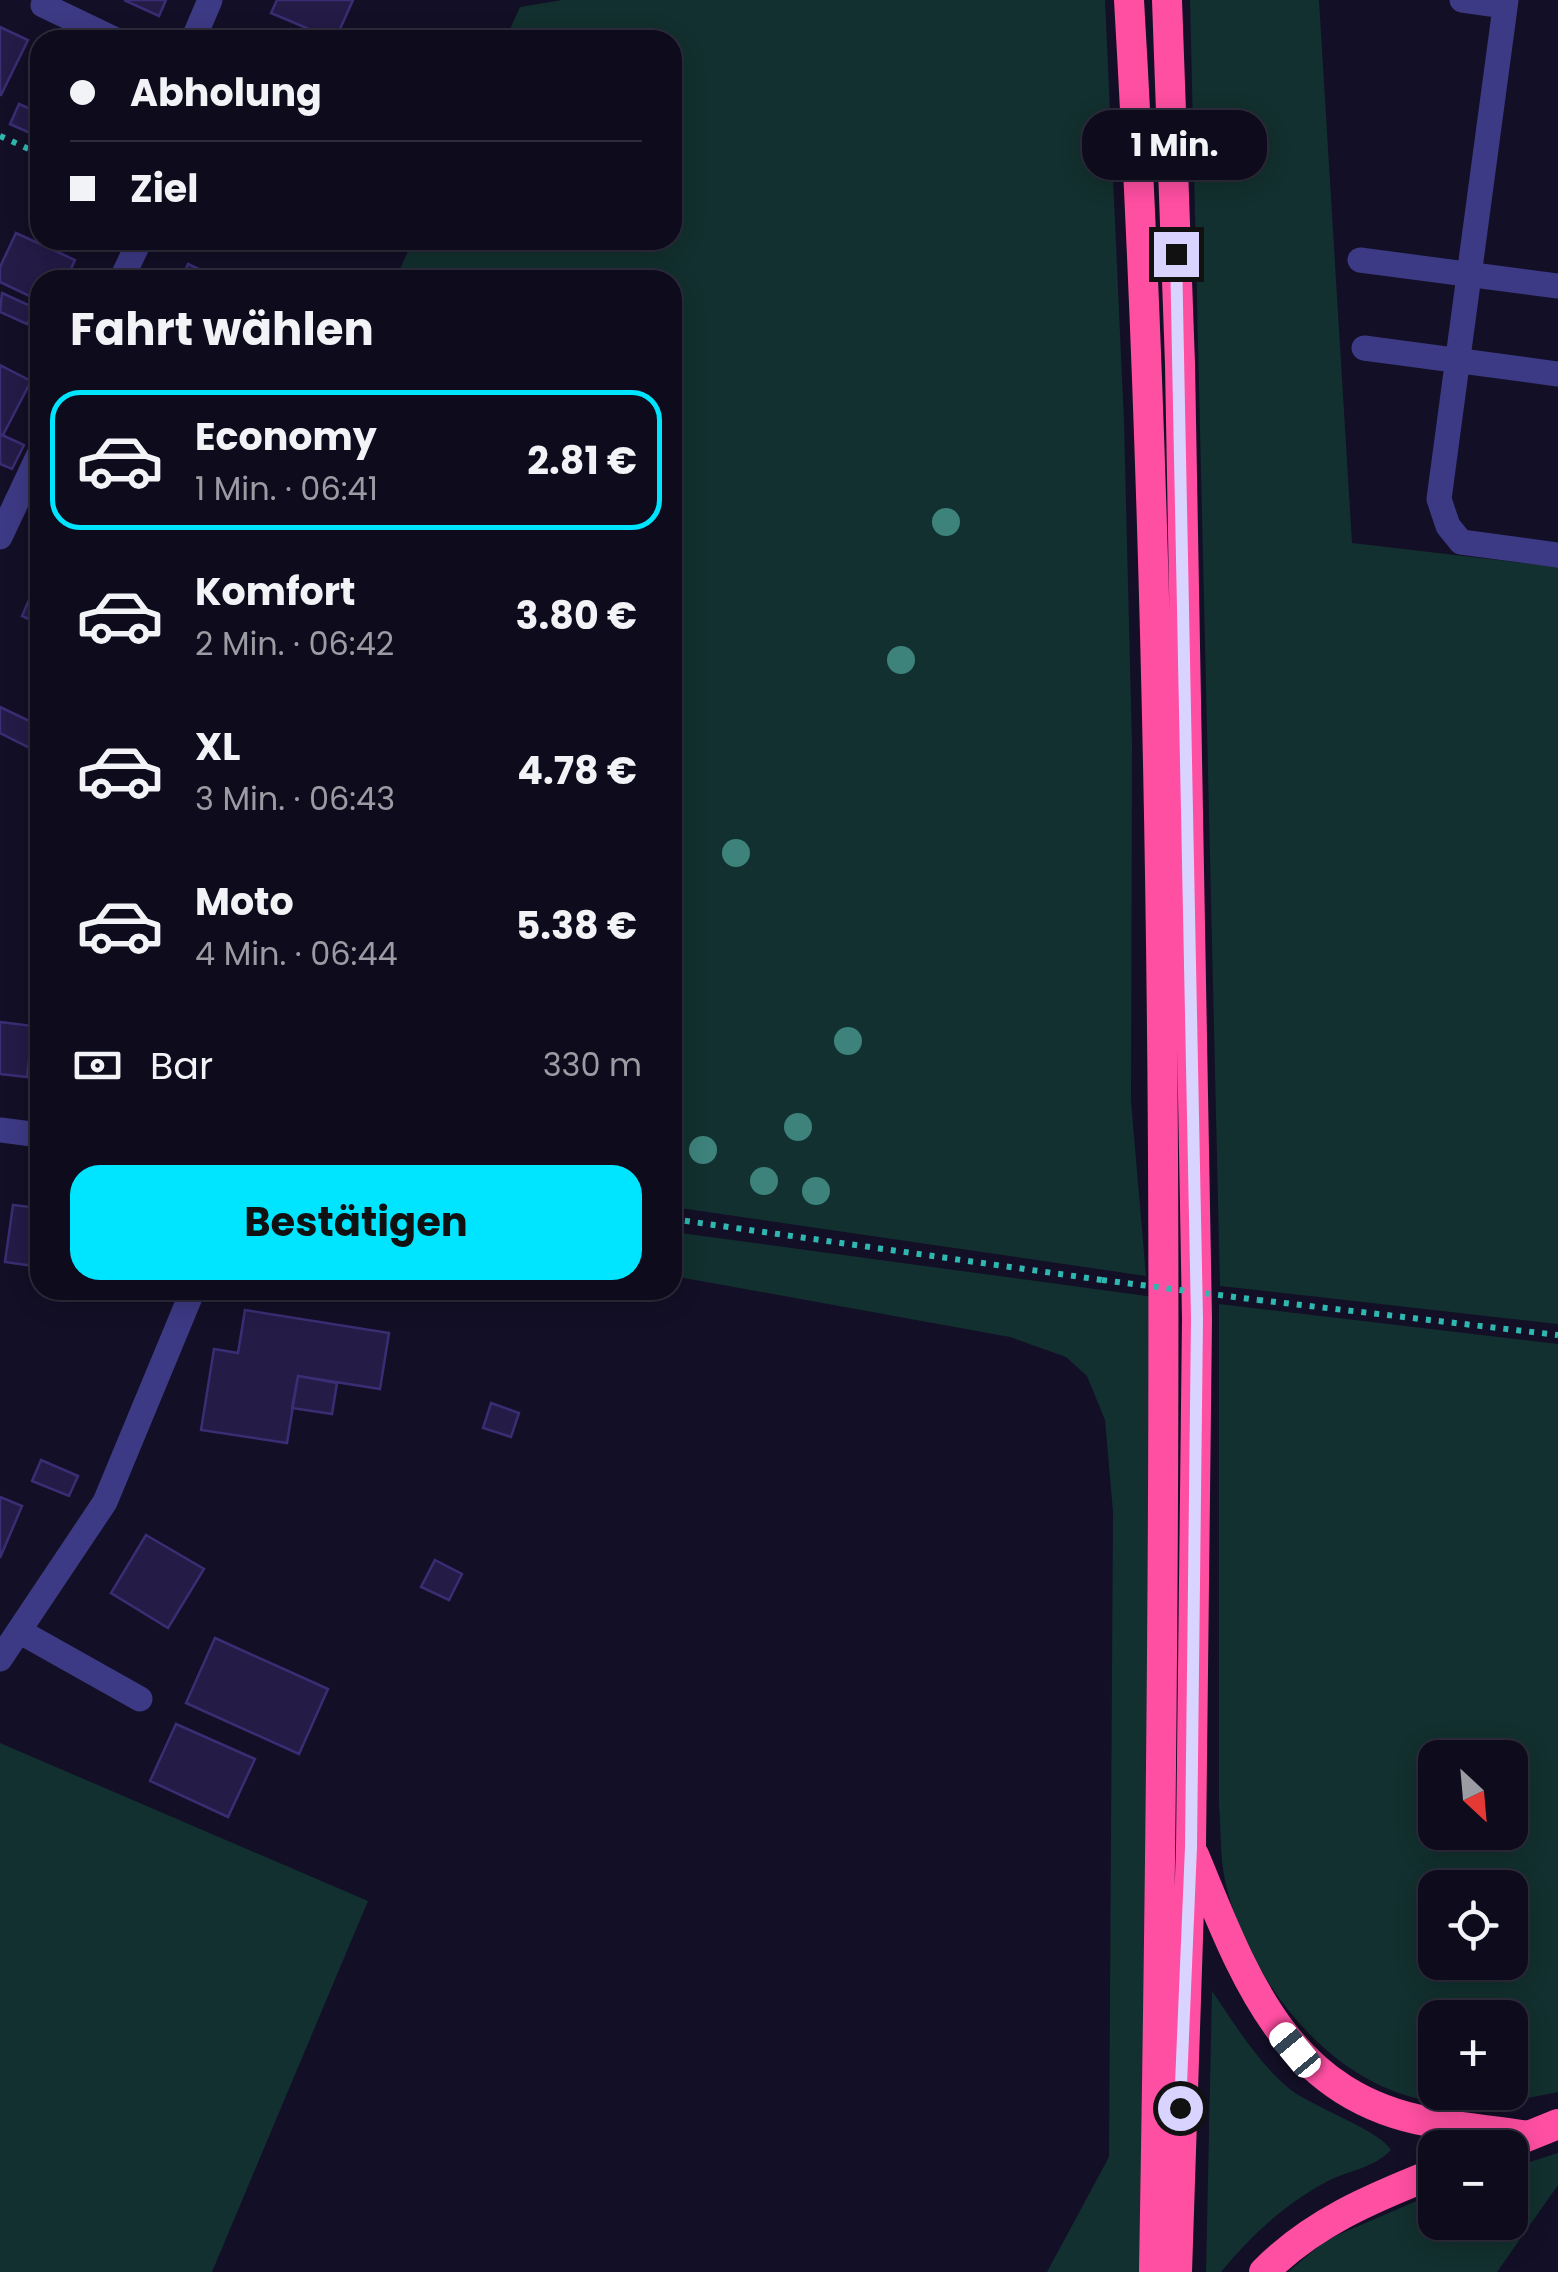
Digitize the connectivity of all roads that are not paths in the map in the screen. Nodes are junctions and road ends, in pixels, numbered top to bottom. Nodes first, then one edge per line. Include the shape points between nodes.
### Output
1 (210, 0) edge
2 (1129, 0) edge
3 (1167, 0) edge
4 (1462, 0) edge
5 (1506, 3) edge
6 (43, 5) dead end
7 (95, 30) edge
8 (196, 30) edge
9 (1360, 260) dead end
10 (1469, 275) junction
11 (1558, 286) edge
12 (1364, 348) dead end
13 (1458, 360) junction
14 (1558, 374) edge
15 (30, 473) edge
16 (0, 537) edge
17 (1558, 555) edge
18 (0, 1130) edge
19 (30, 1134) edge
20 (188, 1300) edge
21 (19, 1632) junction
22 (0, 1659) edge
23 (140, 1700) dead end
24 (1191, 1847) junction
25 (1558, 2124) edge
26 (1529, 2136) joint
27 (1418, 2180) edge
28 (1154, 2272) edge
29 (1177, 2272) edge
30 (1264, 2272) edge

1 - 8 street
2 - 28 highway via 1146,361 1162,1054 1163,1758
3 - 24 highway via 1197,1319
4 - 5 street
5 - 10 street
6 - 7 street
9 - 10 street
10 - 11 street
10 - 13 street
12 - 13 street
13 - 14 street
13 - 17 street via 1439,499 1448,526 1461,542
15 - 16 street
18 - 19 street
20 - 21 street via 104,1502
21 - 22 street
21 - 23 street
24 - 26 highway via 1268,2018 1326,2078 1362,2099 1430,2122
24 - 29 highway
25 - 26 highway
27 - 30 highway via 1355,2204 1286,2249

